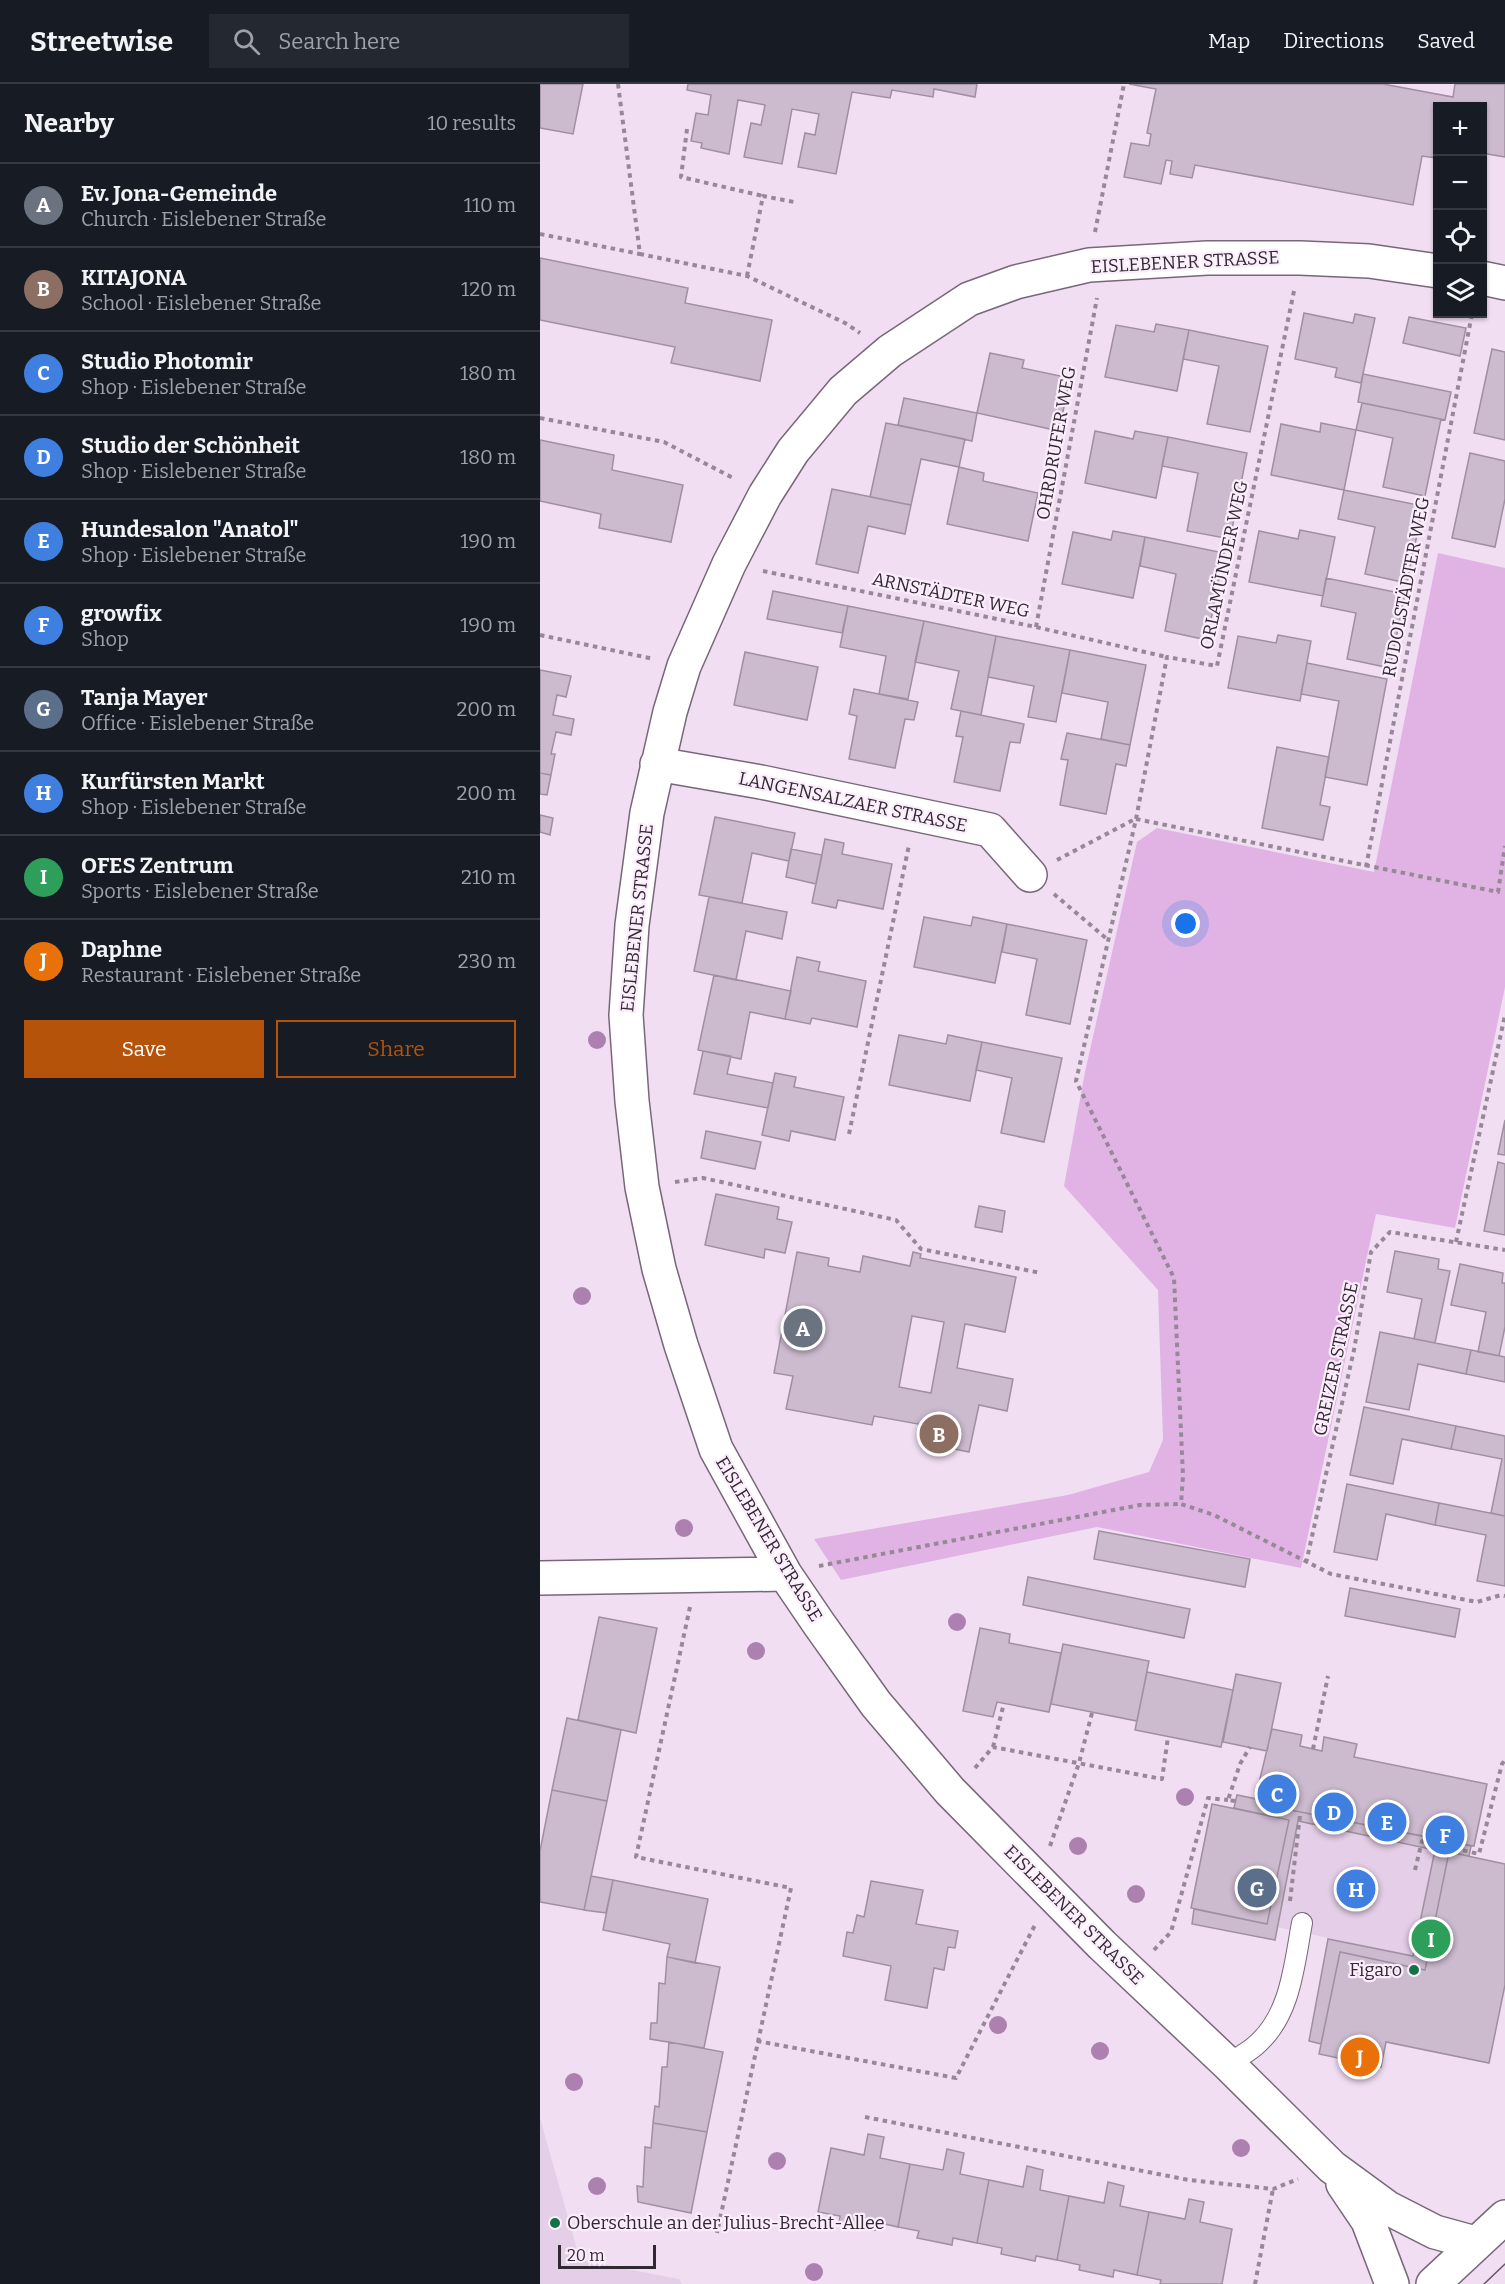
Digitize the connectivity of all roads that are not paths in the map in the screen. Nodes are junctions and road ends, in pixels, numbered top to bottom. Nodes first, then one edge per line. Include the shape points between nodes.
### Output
1 (1433, 270) edge
2 (1487, 279) edge
3 (1505, 283) edge
4 (657, 764) junction
5 (1030, 875) road end
6 (786, 1574) junction
7 (540, 1578) edge
8 (1302, 1923) road end
9 (1228, 2064) junction
10 (1332, 2167) junction
11 (1505, 2217) edge
12 (1475, 2243) junction
13 (1392, 2284) edge
14 (1433, 2284) edge

1 - 4 street, EISLEBENER STRASSE via 1369,261 1207,258 1096,265 1016,282 969,299 890,351 843,391 793,451 729,564 684,666
2 - 3 street
4 - 5 street, LANGENSALZAER STRASSE via 990,830
4 - 6 street, EISLEBENER STRASSE via 632,926 626,1015 642,1187 659,1269 716,1449
6 - 7 street
6 - 9 street, EISLEBENER STRASSE via 876,1704 950,1791
8 - 9 lane via 1283,2009 1256,2045
9 - 10 street, EISLEBENER STRASSE
10 - 12 street, EISLEBENER STRASSE via 1388,2208 1435,2232
10 - 13 street, EISLEBENER STRASSE via 1368,2221
11 - 12 street
12 - 14 street

